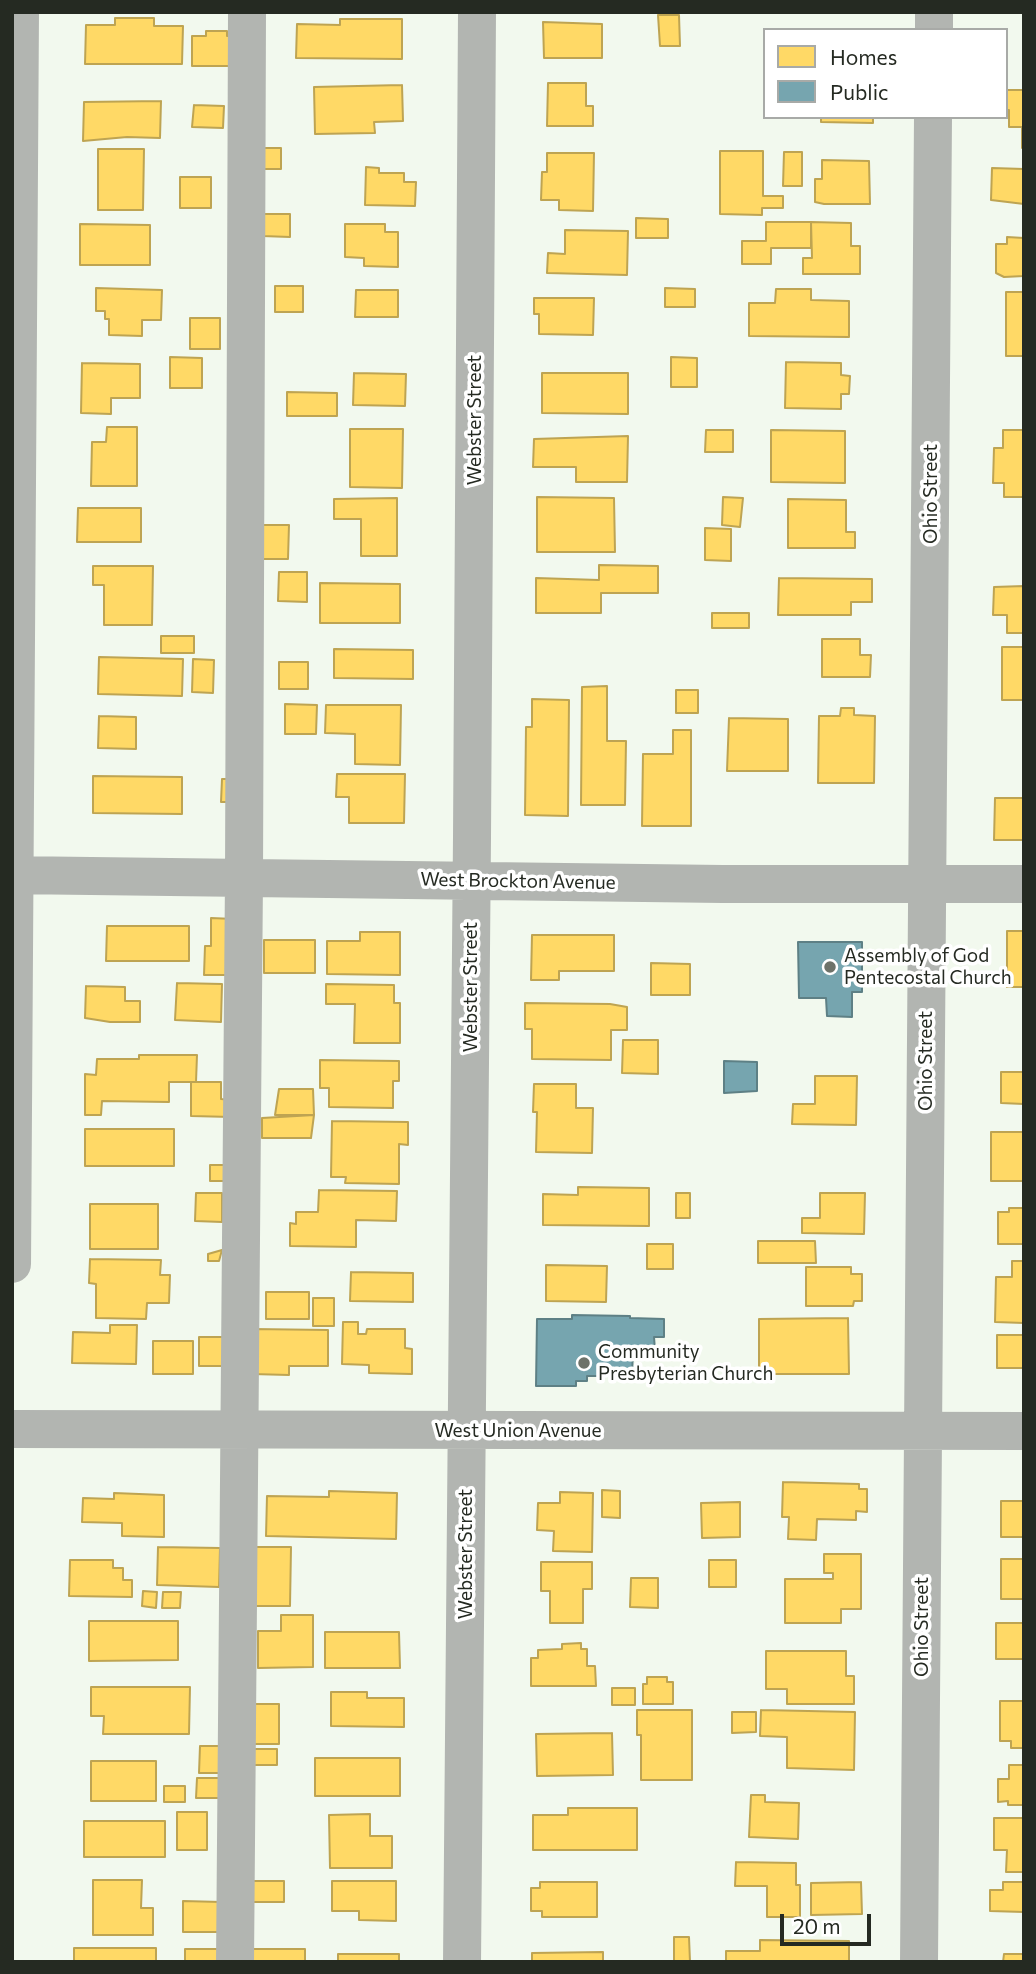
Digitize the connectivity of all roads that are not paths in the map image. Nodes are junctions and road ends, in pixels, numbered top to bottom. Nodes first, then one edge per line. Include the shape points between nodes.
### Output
1 (20, 12) edge
2 (247, 12) edge
3 (477, 12) edge
4 (933, 119) edge
5 (14, 875) edge
6 (244, 877) junction
7 (471, 880) junction
8 (928, 884) junction
9 (1024, 884) edge
10 (12, 1264) edge
11 (12, 1429) edge
12 (239, 1430) junction
13 (923, 1430) junction
14 (467, 1431) junction
15 (1024, 1431) edge
16 (234, 1962) edge
17 (462, 1962) edge
18 (919, 1962) edge

1 - 5 street
2 - 6 street
3 - 7 street, Webster Street
4 - 8 street, Ohio Street
5 - 6 street, West Brockton Avenue
5 - 10 street
6 - 7 street, West Brockton Avenue
6 - 12 street
7 - 8 street, West Brockton Avenue
7 - 14 street, Webster Street
8 - 9 street, West Brockton Avenue
8 - 13 street, Ohio Street
11 - 12 street, West Union Avenue
12 - 14 street, West Union Avenue
12 - 16 street
13 - 14 street, West Union Avenue
13 - 15 street, West Union Avenue
13 - 18 street, Ohio Street
14 - 17 street, Webster Street

